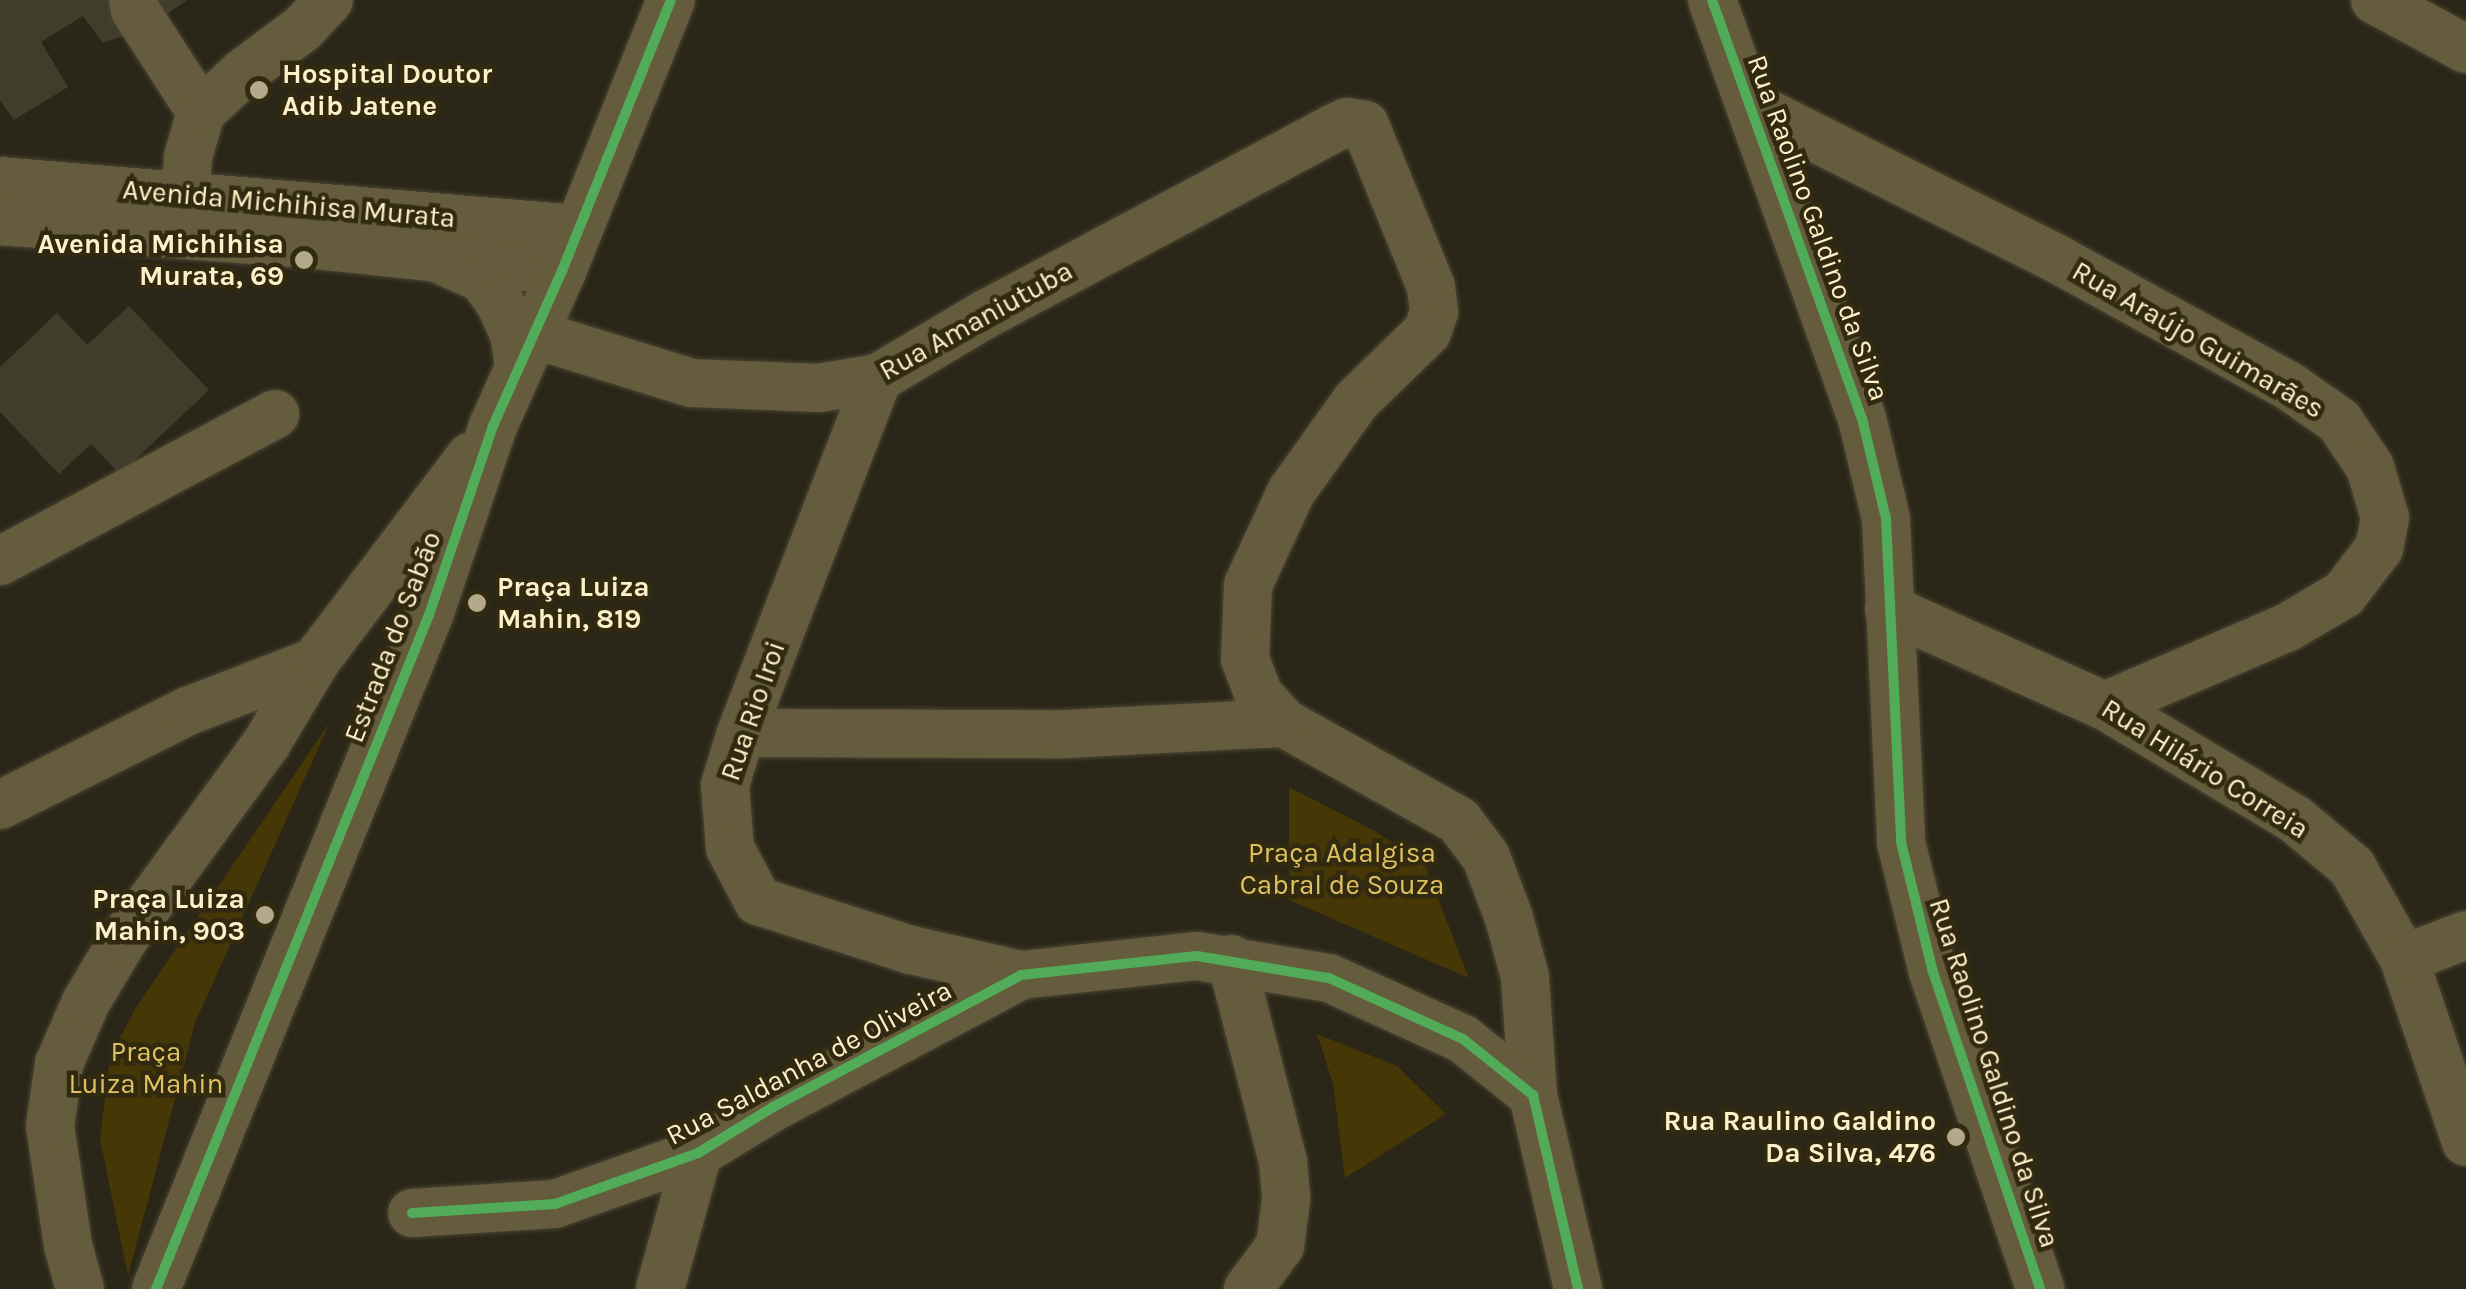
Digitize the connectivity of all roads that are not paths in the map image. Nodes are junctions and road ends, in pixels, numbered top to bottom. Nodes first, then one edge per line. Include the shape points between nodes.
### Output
1 (133, 0) edge
2 (329, 0) edge
3 (672, 0) edge
4 (1712, 0) edge
5 (2375, 0) edge
6 (2466, 49) edge
7 (1750, 105) junction
8 (202, 112) junction
9 (0, 181) edge
10 (185, 194) junction
11 (0, 221) edge
12 (570, 250) junction
13 (436, 258) junction
14 (526, 350) junction
15 (878, 378) junction
16 (276, 414) dead end
17 (493, 426) junction
18 (0, 560) edge
19 (1888, 609) junction
20 (319, 658) junction
21 (2105, 706) junction
22 (386, 723) junction
23 (1284, 724) junction
24 (740, 733) junction
25 (0, 806) edge
26 (2466, 935) edge
27 (1231, 958) junction
28 (2404, 959) junction
29 (1021, 975) junction
30 (1532, 1095) junction
31 (2466, 1142) edge
32 (698, 1153) junction
33 (412, 1212) dead end
34 (80, 1289) edge
35 (156, 1289) edge
36 (660, 1289) edge
37 (1248, 1289) edge
38 (1578, 1289) edge
39 (2040, 1289) edge

1 - 8 street
2 - 8 street
3 - 12 street, Estrada do Sabão
4 - 7 street, Rua Raolino Galdino da Silva
5 - 6 street
7 - 19 street, Rua Raolino Galdino da Silva via 1862,418 1886,520
7 - 21 street, Rua Araújo Guimarães via 2289,386 2338,421 2370,467 2385,518 2380,548 2344,594 2288,627
8 - 10 street
9 - 10 street, Avenida Michihisa Murata
10 - 12 street, Avenida Michihisa Murata
11 - 13 street, Avenida Michihisa Murata
12 - 13 street, Avenida Michihisa Murata
12 - 14 street, Estrada do Sabão
13 - 14 street via 482,278
14 - 15 street, Rua Amaniutuba via 691,382 819,388
14 - 17 street, Estrada do Sabão
15 - 23 street, Rua Amaniutuba via 1334,128 1357,123 1369,130 1431,287 1434,312 1427,332 1356,401 1291,492 1248,585 1245,659 1259,695
15 - 24 street, Rua Rio Iroi
16 - 18 street
17 - 20 street, Estrada do Sabão
17 - 22 street, Estrada do Sabão
19 - 21 street, Rua Hilário Correia
19 - 39 street, Rua Raolino Galdino da Silva via 1901,842 1933,972
20 - 22 street via 350,646 383,662 390,697
20 - 25 street via 188,711
20 - 34 street, Estrada do Sabão via 258,756 118,947 60,1064 50,1126
21 - 28 street, Rua Hilário Correia via 2310,832 2352,868
22 - 35 street, Estrada do Sabão
23 - 24 street via 1065,734
23 - 30 street via 1459,821 1486,857 1525,977
24 - 29 street, Rua Rio Iroi via 726,785 725,825 758,901 911,950
26 - 28 street
27 - 29 street, Rua Saldanha de Oliveira
27 - 30 street, Rua Saldanha de Oliveira via 1329,978 1400,1007 1463,1039
27 - 37 street via 1283,1162 1286,1200 1280,1246
28 - 31 street, Rua Hilário Correia
29 - 32 street, Rua Saldanha de Oliveira
30 - 38 street
32 - 33 street, Rua Saldanha de Oliveira via 555,1204
32 - 36 street

